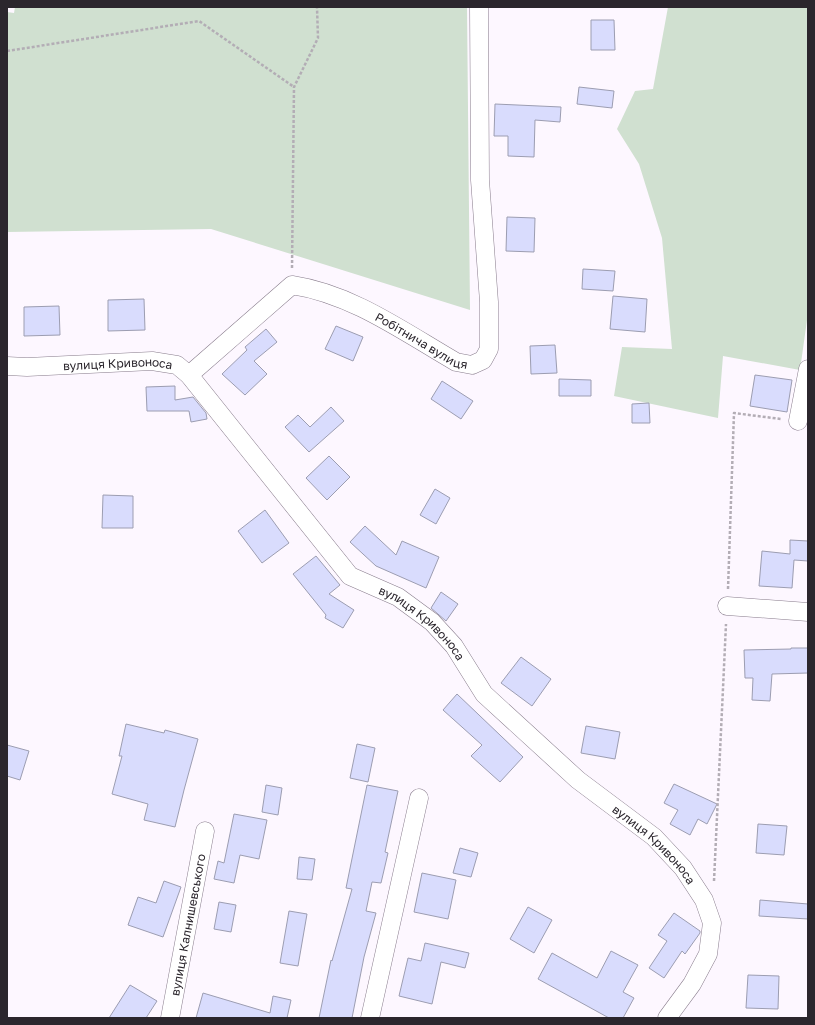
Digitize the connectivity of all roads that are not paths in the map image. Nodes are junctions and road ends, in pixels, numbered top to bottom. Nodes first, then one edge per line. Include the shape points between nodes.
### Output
1 (479, 7) edge
2 (7, 366) edge
3 (189, 375) junction
4 (807, 375) edge
5 (798, 421) road end
6 (727, 606) road end
7 (808, 612) edge
8 (419, 798) dead end
9 (205, 831) dead end
10 (170, 1018) edge
11 (370, 1018) edge
12 (667, 1018) edge

1 - 3 street, Робітнича вулиця via 480,180 489,302 489,349 483,360 472,365 456,362 346,300 292,285
2 - 3 street, вулиця Кривоноса via 152,361 178,365
3 - 12 street, вулиця Кривоноса via 350,576 398,597 432,622 454,646 484,694 578,780 654,837 683,868 704,900 712,923 708,954 692,984
4 - 5 street
6 - 7 street
8 - 11 street
9 - 10 street, вулиця Калнишевського

